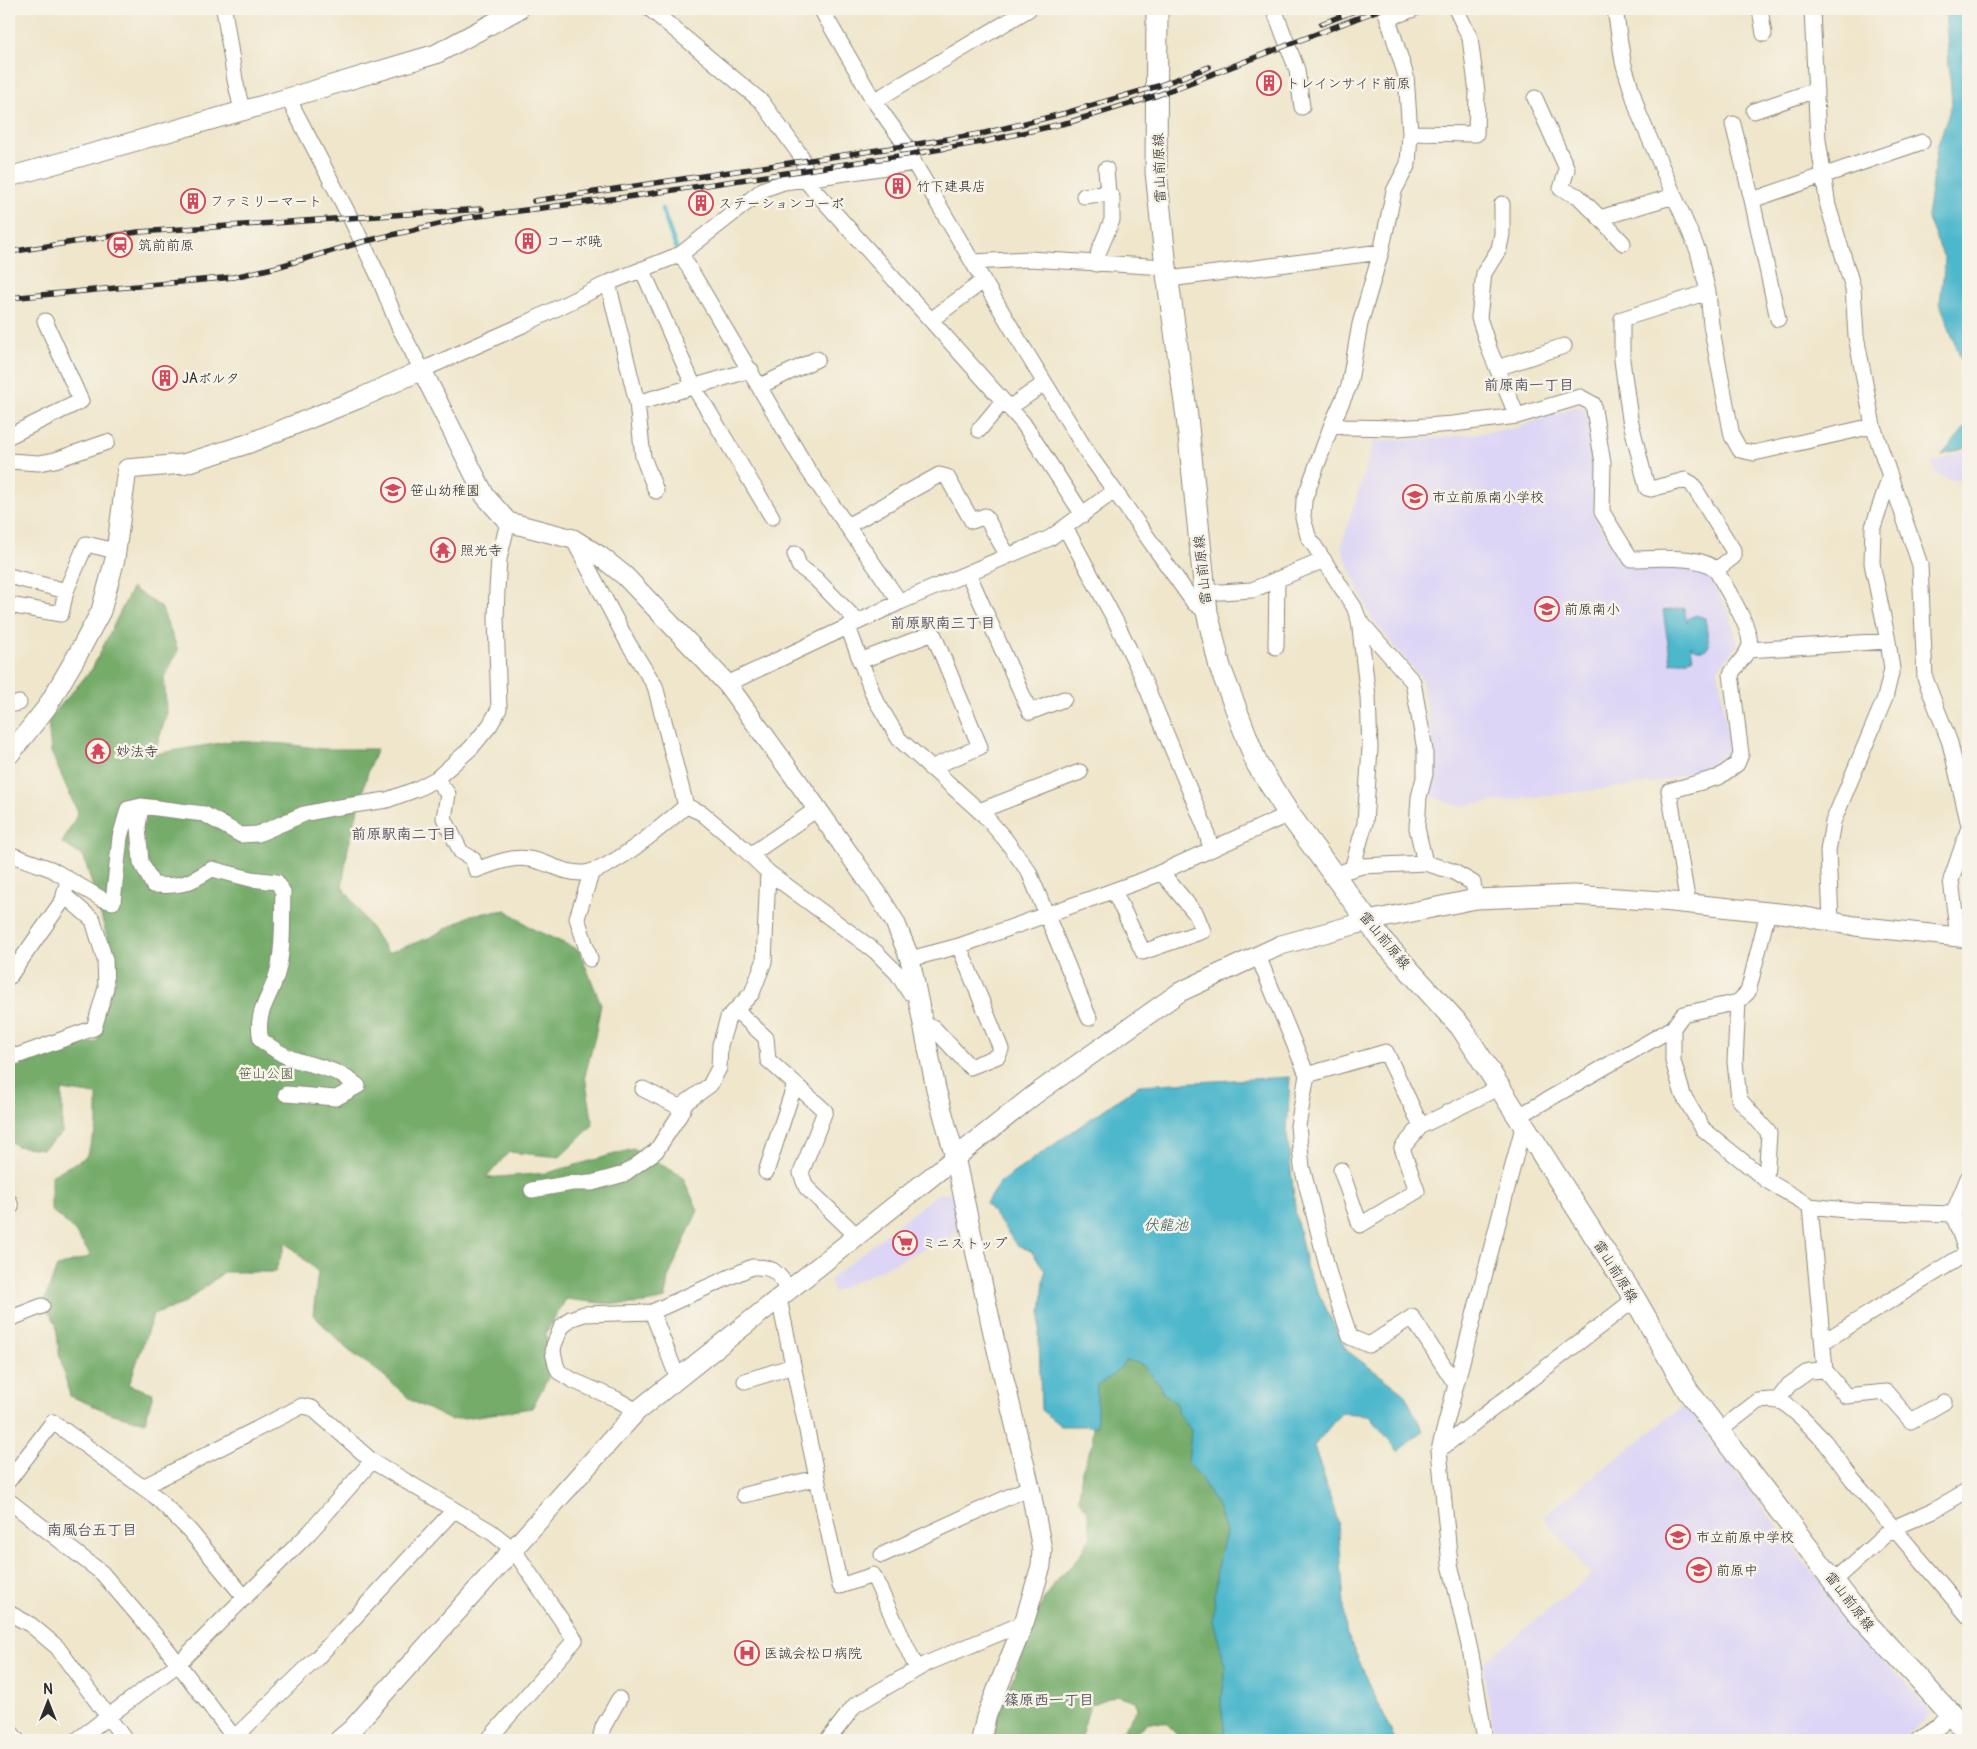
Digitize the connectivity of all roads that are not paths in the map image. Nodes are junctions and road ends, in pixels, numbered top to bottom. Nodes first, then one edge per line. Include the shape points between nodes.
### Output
1 (224, 9) edge
2 (519, 9) edge
3 (650, 9) edge
4 (821, 9) edge
5 (1029, 9) edge
6 (1157, 9) edge
7 (1274, 9) edge
8 (1414, 9) edge
9 (1456, 9) edge
10 (1615, 9) edge
11 (1760, 9) edge
12 (1812, 9) edge
13 (1387, 13) edge
14 (1764, 34) dead end
15 (1816, 90) junction
16 (288, 98) junction
17 (1535, 98) dead end
18 (874, 101) junction
19 (1302, 107) dead end
20 (242, 110) junction
21 (1754, 111) dead end
22 (1733, 124) dead end
23 (1410, 133) junction
24 (1922, 142) dead end
25 (914, 163) junction
26 (1106, 169) dead end
27 (1824, 175) junction
28 (9, 177) edge
29 (806, 181) junction
30 (1108, 193) junction
31 (1084, 196) dead end
32 (1674, 196) junction
33 (1752, 200) junction
34 (1502, 204) dead end
35 (1600, 218) junction
36 (1623, 243) dead end
37 (1381, 252) junction
38 (681, 254) junction
39 (973, 262) junction
40 (1096, 264) junction
41 (642, 269) junction
42 (1167, 273) junction
43 (983, 281) junction
44 (608, 283) junction
45 (1708, 292) junction
46 (1778, 319) dead end
47 (931, 320) junction
48 (45, 321) dead end
49 (1564, 346) dead end
50 (816, 359) dead end
51 (1497, 368) junction
52 (422, 370) junction
53 (751, 370) junction
54 (1045, 382) junction
55 (760, 386) junction
56 (694, 387) junction
57 (637, 403) junction
58 (1006, 404) junction
59 (1517, 416) junction
60 (1332, 424) junction
61 (1874, 426) junction
62 (979, 430) dead end
63 (9, 436) edge
64 (107, 442) dead end
65 (9, 461) edge
66 (1890, 476) junction
67 (656, 491) dead end
68 (1114, 491) junction
69 (1082, 515) junction
70 (772, 518) dead end
71 (508, 522) junction
72 (847, 526) junction
73 (1066, 527) junction
74 (573, 539) junction
75 (116, 551) junction
76 (795, 554) dead end
77 (1008, 556) junction
78 (1324, 560) junction
79 (1716, 570) junction
80 (968, 573) junction
81 (9, 576) edge
82 (1277, 579) junction
83 (66, 591) junction
84 (900, 602) junction
85 (1206, 602) junction
86 (9, 605) edge
87 (1359, 620) junction
88 (853, 625) junction
89 (1888, 641) junction
90 (1276, 647) dead end
91 (1748, 650) junction
92 (860, 661) junction
93 (727, 684) junction
94 (1064, 699) dead end
95 (9, 755) edge
96 (930, 768) junction
97 (1080, 772) dead end
98 (436, 779) junction
99 (141, 806) junction
100 (686, 806) junction
101 (817, 808) junction
102 (979, 811) junction
103 (1289, 814) junction
104 (1968, 821) edge
105 (1968, 830) edge
106 (1211, 850) junction
107 (9, 854) edge
108 (750, 855) junction
109 (1425, 863) junction
110 (592, 870) junction
111 (768, 872) junction
112 (1161, 872) junction
113 (1343, 872) junction
114 (67, 878) junction
115 (1114, 891) junction
116 (64, 895) junction
117 (1476, 899) junction
118 (1688, 904) junction
119 (1768, 912) junction
120 (1048, 915) junction
121 (1368, 921) junction
122 (1831, 921) junction
123 (1963, 938) edge
124 (959, 946) junction
125 (1258, 956) junction
126 (590, 958) dead end
127 (910, 958) junction
128 (9, 977) edge
129 (917, 991) junction
130 (1738, 1002) junction
131 (736, 1010) junction
132 (1089, 1018) dead end
133 (924, 1028) junction
134 (1673, 1028) junction
135 (9, 1052) edge
136 (1307, 1075) junction
137 (795, 1084) junction
138 (1500, 1087) junction
139 (643, 1089) dead end
140 (286, 1094) dead end
141 (682, 1109) junction
142 (1521, 1120) junction
143 (1421, 1126) junction
144 (955, 1157) junction
145 (1341, 1170) dead end
146 (766, 1172) dead end
147 (1766, 1180) junction
148 (1967, 1185) edge
149 (532, 1190) dead end
150 (1810, 1206) junction
151 (1953, 1214) junction
152 (858, 1236) junction
153 (1967, 1253) edge
154 (784, 1294) junction
155 (1634, 1299) junction
156 (42, 1306) dead end
157 (652, 1312) junction
158 (9, 1319) edge
159 (1823, 1342) junction
160 (793, 1366) junction
161 (1826, 1370) junction
162 (678, 1379) junction
163 (745, 1381) dead end
164 (1456, 1385) junction
165 (1777, 1401) junction
166 (1944, 1402) dead end
167 (638, 1411) junction
168 (1719, 1431) junction
169 (1439, 1450) junction
170 (372, 1461) junction
171 (816, 1478) junction
172 (9, 1480) edge
173 (1030, 1487) junction
174 (143, 1488) junction
175 (1968, 1490) edge
176 (744, 1495) dead end
177 (9, 1501) edge
178 (454, 1510) junction
179 (1893, 1528) junction
180 (512, 1549) junction
181 (882, 1555) dead end
182 (1834, 1581) junction
183 (245, 1598) junction
184 (9, 1613) edge
185 (1968, 1616) edge
186 (1024, 1623) junction
187 (178, 1664) junction
188 (917, 1669) junction
189 (619, 1699) dead end
190 (1950, 1713) junction
191 (107, 1718) junction
192 (1968, 1727) edge
193 (9, 1730) edge
194 (830, 1738) edge
195 (235, 1739) edge
196 (17, 1740) edge
197 (77, 1740) edge
198 (125, 1740) edge
199 (339, 1740) edge
200 (488, 1740) edge
201 (600, 1740) edge
202 (981, 1740) edge
203 (1484, 1740) edge
204 (1918, 1740) edge

1 - 20 street
2 - 16 street via 436,54
3 - 29 street via 762,102 801,156
4 - 18 street
5 - 18 street
6 - 42 main road, 雷山前原線 via 1156,172
7 - 19 street via 1297,70
8 - 13 street
9 - 23 street via 1470,38 1477,92 1476,134
10 - 32 street via 1625,71 1639,114
11 - 14 street
12 - 15 street
13 - 23 street via 1406,76
15 - 21 street
15 - 27 street via 1818,140
16 - 20 street
16 - 52 street via 350,217 398,325
17 - 35 street via 1567,169 1561,188 1578,196
18 - 25 street via 912,154
20 - 28 street
22 - 33 street
23 - 37 street via 1408,164 1394,191
24 - 27 street
25 - 29 street
25 - 39 street
26 - 30 street
27 - 33 street
27 - 61 street via 1828,206 1853,288 1856,336
29 - 38 street via 784,182 764,189
29 - 47 street
30 - 31 street
30 - 40 street via 1112,196 1112,220
32 - 35 street
32 - 45 street via 1698,251
33 - 46 street
34 - 51 street via 1499,249 1484,273 1479,318
35 - 36 street
37 - 42 street
37 - 60 street via 1360,324 1348,386
38 - 41 street
38 - 53 street
39 - 40 street via 1029,259
39 - 43 street
40 - 42 street
41 - 44 street
41 - 56 street
42 - 85 main road, 雷山前原線 via 1187,417
43 - 47 street
43 - 54 street
44 - 52 street
44 - 57 street
45 - 61 street via 1710,325 1732,436 1740,450 1754,453
45 - 79 street via 1622,319 1622,360 1630,419 1647,488 1685,480 1692,484 1733,550 1733,557
47 - 58 street
48 - 63 street via 81,402
49 - 51 street
50 - 55 street
51 - 59 street
52 - 71 street via 486,496
52 - 75 street via 247,444 183,464 127,469
53 - 55 street
53 - 56 street
54 - 58 street
54 - 68 street
55 - 72 street via 808,470
56 - 57 street
56 - 70 street
57 - 67 street via 643,457
58 - 62 street
58 - 69 street via 1023,422
59 - 60 street via 1398,428
59 - 79 street via 1580,398 1593,404 1603,463 1602,512 1631,559 1703,562
60 - 78 street via 1304,500 1303,518 1308,536
61 - 66 street
64 - 65 street via 39,463
66 - 89 street via 1873,527 1872,563
66 - 104 street via 1920,564 1925,678 1950,743
68 - 69 street
68 - 85 street via 1194,603
69 - 73 street
71 - 74 street
71 - 98 street via 499,559 497,590 499,709 490,726 471,748
72 - 77 street via 939,475 947,477 972,522 985,516
72 - 84 street
73 - 77 street via 1050,538
73 - 106 street via 1141,674
74 - 93 street via 600,556 654,604
74 - 100 street via 654,686
75 - 83 street via 86,544
75 - 95 street via 101,611 47,707
76 - 88 street via 799,566 815,578
77 - 80 street
78 - 82 street
78 - 87 street
79 - 91 street via 1740,611 1750,644
80 - 84 street
80 - 94 street via 1030,712
81 - 83 street
82 - 85 street via 1252,590
82 - 90 street
83 - 86 street via 61,614
84 - 88 street
85 - 103 main road, 雷山前原線 via 1220,667 1257,764
87 - 109 street via 1413,682 1425,750 1417,828
87 - 113 street via 1370,748 1365,823
88 - 92 street
88 - 93 street
89 - 91 street
89 - 122 street via 1892,669 1885,698 1833,822 1828,851
91 - 118 street via 1731,674 1741,754 1737,764 1719,777 1669,792
92 - 96 street via 874,697 899,739
92 - 96 street via 933,633 980,747
93 - 101 street
96 - 102 street
97 - 102 street
98 - 99 street via 387,800 304,814 258,834 241,835 204,814
98 - 110 street via 448,794 444,818 461,852 472,859 476,870 508,860 529,859 563,871 586,873
99 - 114 street via 128,809 117,856 113,902
99 - 140 street via 138,827 141,862 153,885 175,887 212,869 280,885 283,892 278,970 259,1017 261,1040 281,1054 332,1069 358,1086 336,1098
100 - 108 street via 702,813
100 - 110 street via 661,828 609,864
101 - 108 street
101 - 127 street via 895,922
102 - 120 street via 1029,872
103 - 106 street
103 - 113 main road, 雷山前原線
105 - 123 street via 1951,880
106 - 112 street
107 - 114 street
108 - 111 street
109 - 113 street via 1362,866
109 - 117 street via 1472,883
110 - 126 street via 577,918
111 - 129 street via 875,951 897,972 909,992
111 - 131 street via 764,962 752,993
112 - 115 street
112 - 115 street via 1196,914 1203,931 1143,952
113 - 121 main road, 雷山前原線
114 - 116 street
115 - 120 street
116 - 128 street
116 - 135 street via 93,920 105,960 106,988 94,1028 14,1057
117 - 118 street via 1573,895
117 - 121 street
118 - 119 street
119 - 122 street
119 - 130 street via 1748,992
120 - 124 street
120 - 132 street
121 - 125 street via 1280,945
121 - 138 main road, 雷山前原線 via 1461,1027
122 - 123 street
124 - 127 street
124 - 133 street via 1001,1049 998,1056 970,1067 934,1027
125 - 136 street
125 - 144 street via 1180,992 1034,1095
127 - 129 street
129 - 133 street
130 - 134 street via 1683,1014
130 - 147 street via 1735,1062 1739,1099 1769,1133
131 - 137 street via 766,1038 768,1060
131 - 141 street via 728,1018 720,1045 719,1068 710,1085
133 - 144 street via 936,1089
134 - 142 street
134 - 147 street via 1673,1061 1683,1095 1703,1129
136 - 143 street via 1386,1052
136 - 164 street via 1298,1126 1302,1167 1330,1278 1350,1337 1369,1344 1412,1317
137 - 146 street
137 - 152 street via 824,1111 801,1173 806,1187
138 - 142 main road, 雷山前原線
138 - 143 street
139 - 141 street
141 - 149 street via 656,1151 624,1174 592,1183
142 - 155 main road, 雷山前原線
142 - 164 street
143 - 145 street via 1402,1148 1418,1191 1360,1226
144 - 152 street
144 - 173 street
147 - 150 street
148 - 151 street
150 - 151 street via 1854,1211
150 - 159 street
151 - 153 street
152 - 154 street
153 - 159 street
154 - 157 street via 773,1269 752,1267
154 - 160 street
154 - 162 street
155 - 168 main road, 雷山前原線 via 1688,1391
155 - 169 street
156 - 158 street
157 - 162 street
157 - 167 street via 575,1316 561,1328 554,1345 554,1359 559,1372
159 - 161 street
160 - 163 street
160 - 171 street
161 - 165 street via 1809,1371 1790,1385
161 - 166 street via 1846,1396 1886,1392 1912,1421
162 - 167 street
164 - 169 street
165 - 168 street via 1758,1401
165 - 179 street via 1783,1402 1802,1418 1825,1442
167 - 180 street
168 - 182 main road, 雷山前原線
169 - 203 street via 1450,1564 1471,1654
170 - 174 street via 312,1408 302,1406
170 - 178 street
170 - 183 street via 310,1532
171 - 176 street
171 - 188 street via 840,1586 873,1575
172 - 174 street via 53,1422
173 - 181 street
173 - 186 street via 1042,1548 1041,1566
174 - 183 street via 190,1530
175 - 179 street
177 - 187 street via 102,1573
178 - 180 street via 490,1531
178 - 195 street via 317,1658
179 - 182 street
179 - 185 street
180 - 199 street
180 - 200 street via 575,1640
182 - 190 main road, 雷山前原線 via 1861,1617
183 - 187 street
184 - 191 street via 31,1625 57,1648
186 - 188 street
186 - 202 street via 986,1717
187 - 191 street
187 - 195 street
188 - 194 street via 855,1705
189 - 201 street via 603,1727
190 - 192 main road, 雷山前原線
190 - 204 street via 1938,1727
191 - 197 street
191 - 198 street
193 - 196 street

